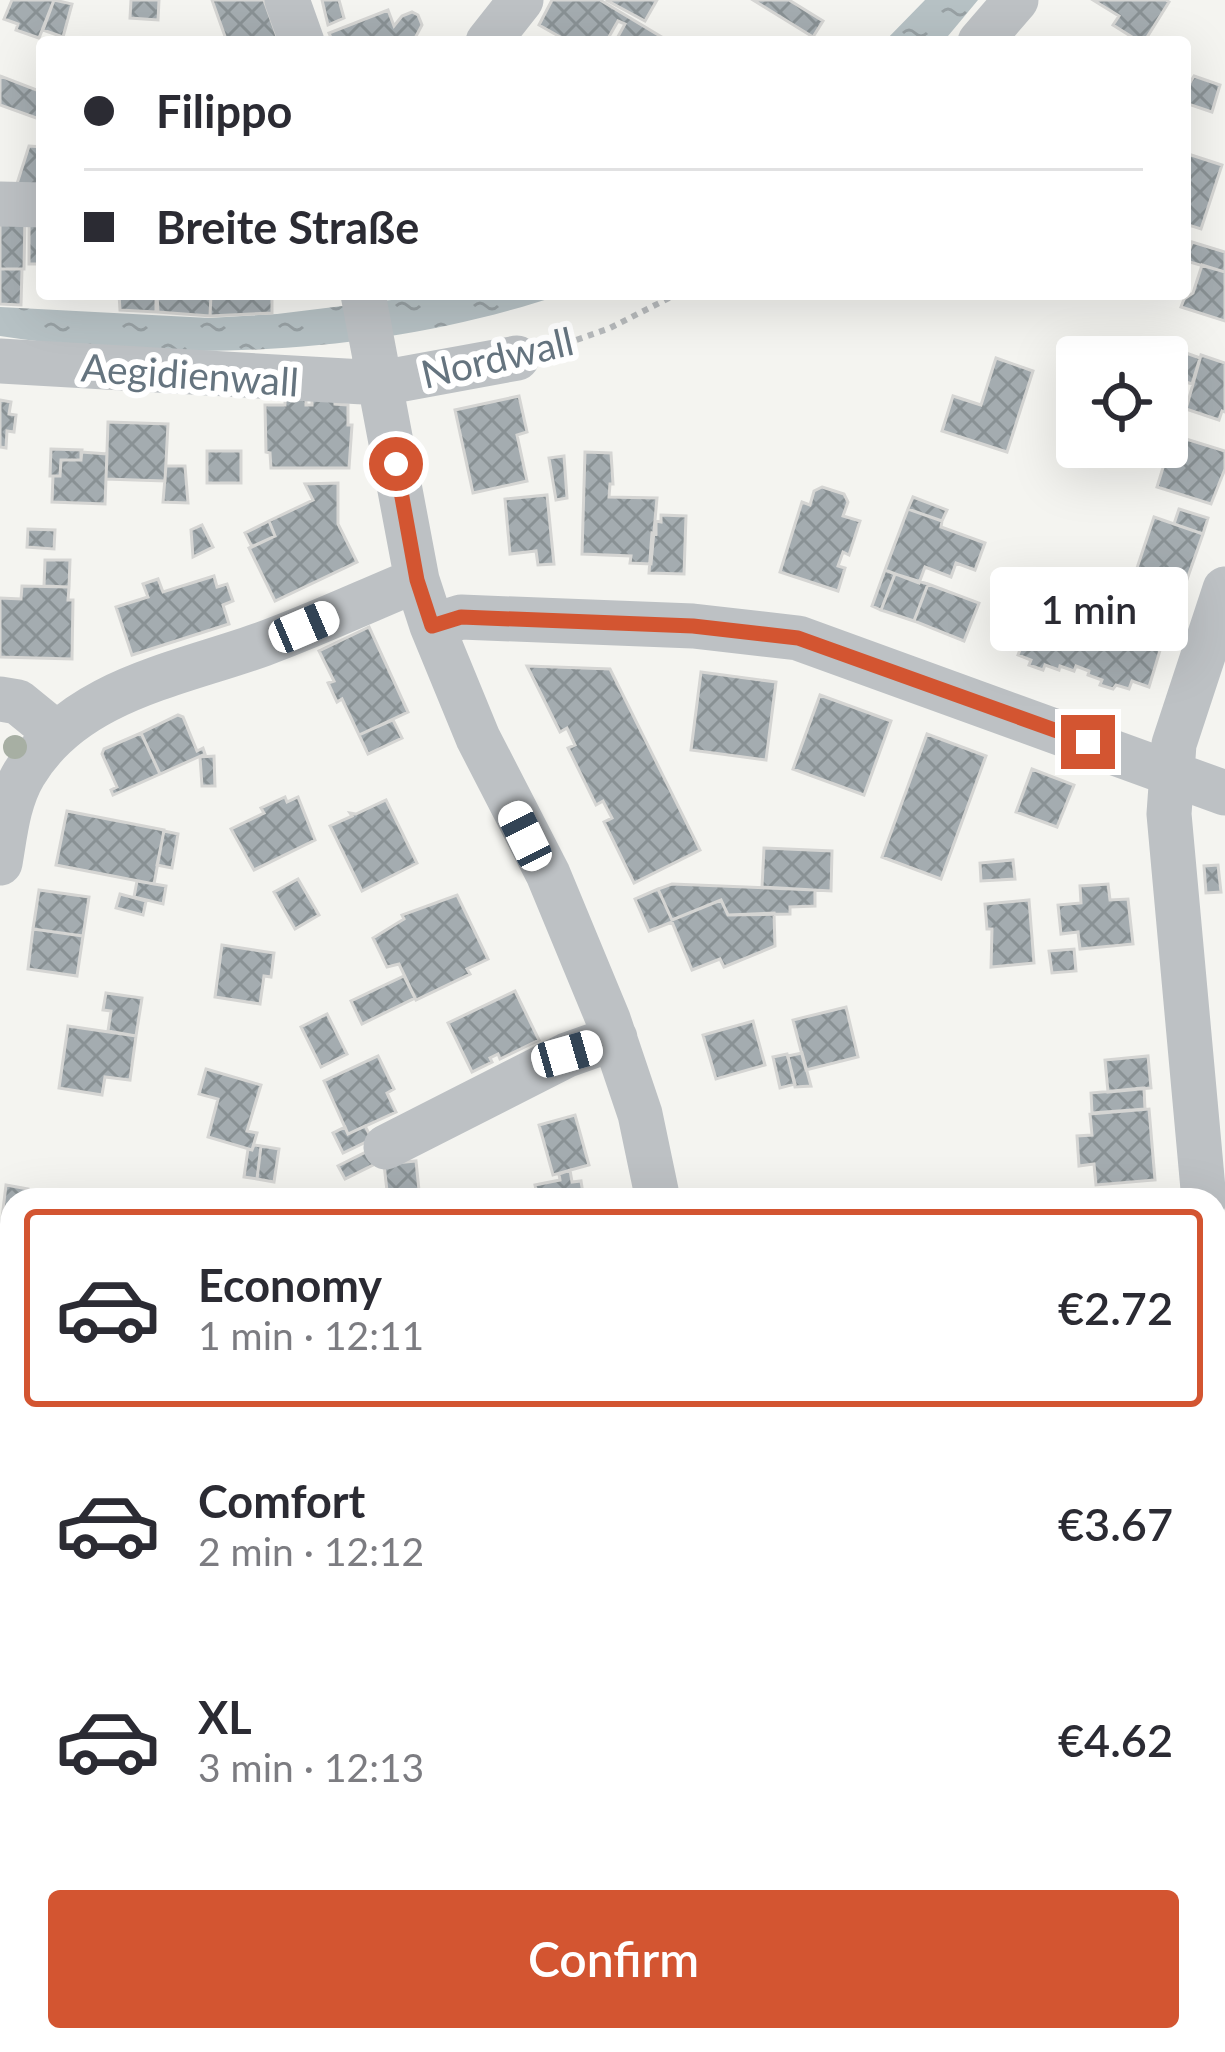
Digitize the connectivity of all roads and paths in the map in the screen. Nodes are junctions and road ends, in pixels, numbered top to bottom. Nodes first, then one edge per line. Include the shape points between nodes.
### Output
1 (287, 0) edge
2 (520, 0) edge
3 (1016, 0) edge
4 (300, 36) edge
5 (493, 36) edge
6 (985, 36) edge
7 (0, 204) edge
8 (36, 205) edge
9 (365, 300) edge
10 (665, 300) edge
11 (517, 358) joint
12 (0, 361) edge
13 (379, 372) junction
14 (417, 580) junction
15 (1222, 605) edge
16 (432, 626) junction
17 (0, 699) edge
18 (56, 733) junction
19 (1172, 773) junction
20 (1225, 794) edge
21 (0, 863) edge
22 (615, 1038) junction
23 (386, 1147) dead end
24 (655, 1188) edge
25 (1203, 1188) edge

1 - 4 street
2 - 5 street
3 - 6 street
7 - 8 street
9 - 13 street
10 - 11 path, Nordwall
11 - 13 street, Nordwall
12 - 13 street, Aegidienwall
13 - 14 street
14 - 16 street
14 - 18 street via 90,706
15 - 19 street via 1174,744
16 - 19 street via 461,617 798,638
16 - 22 street
17 - 18 street
18 - 21 street via 23,775
19 - 20 street
19 - 25 street via 1169,814
22 - 23 street via 567,1054
22 - 24 street

